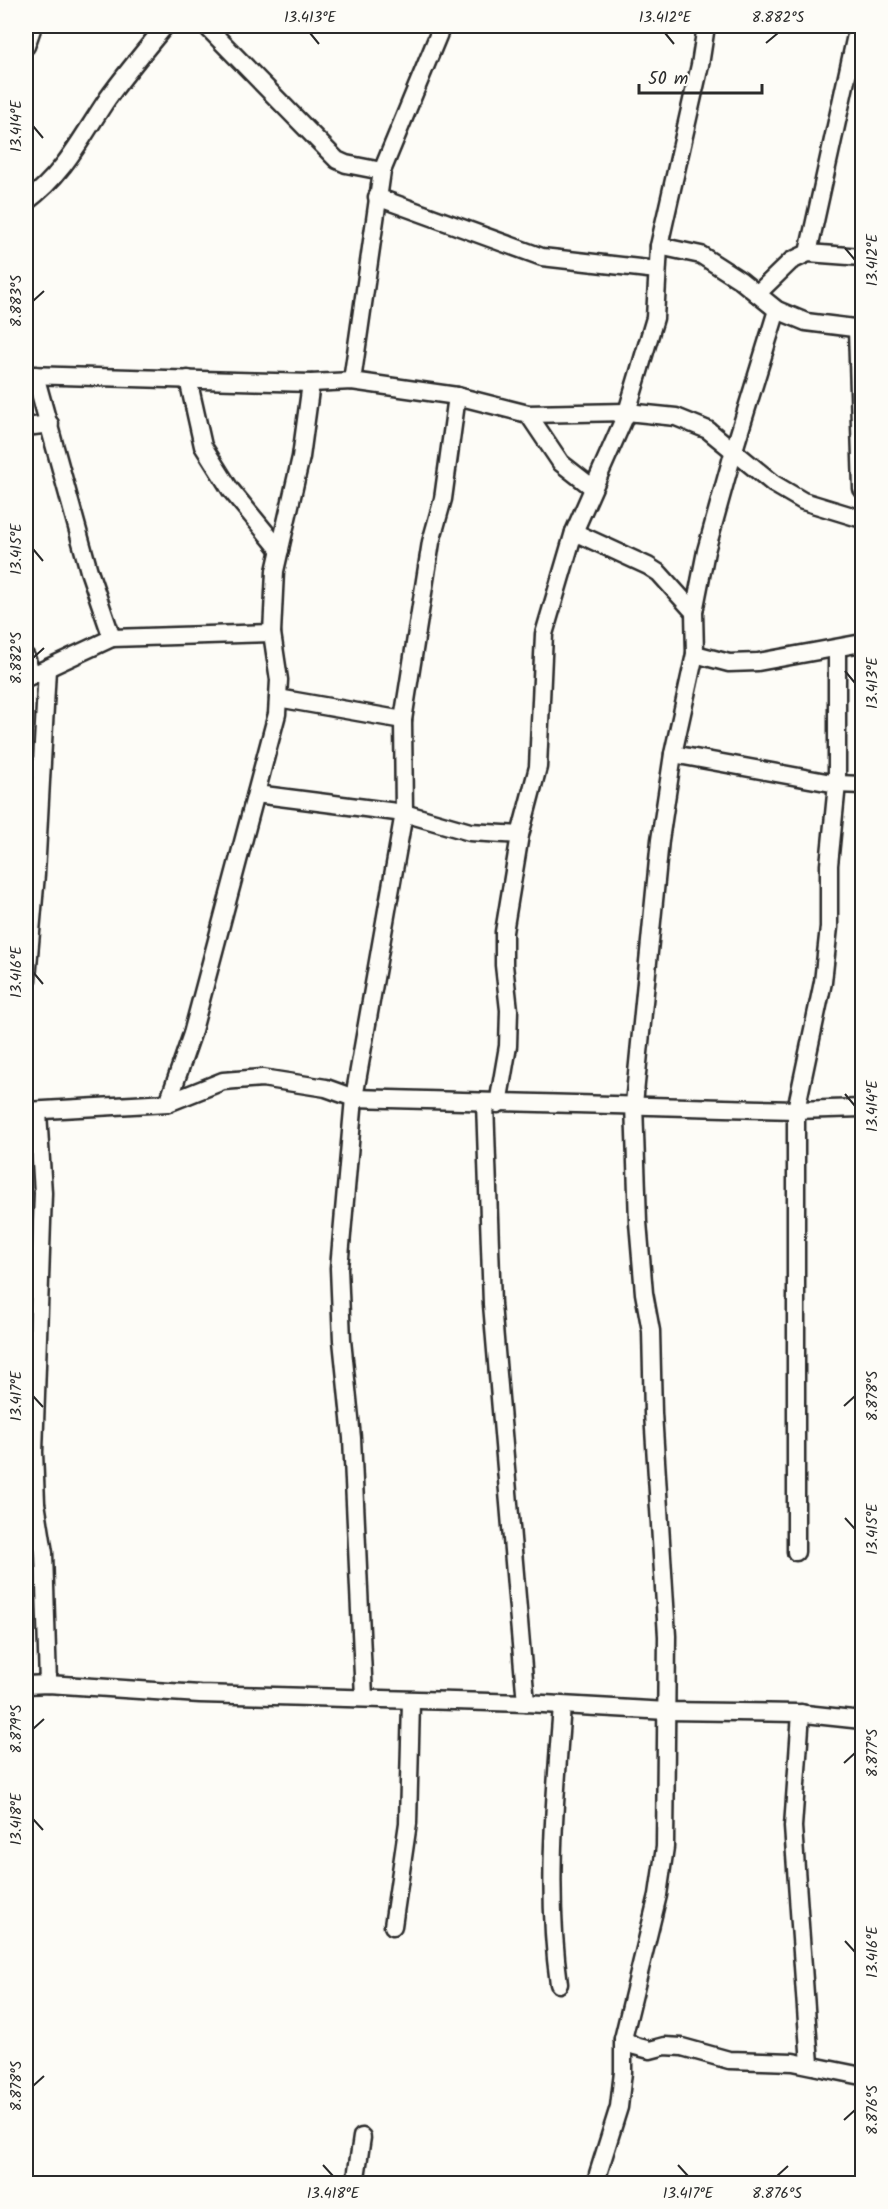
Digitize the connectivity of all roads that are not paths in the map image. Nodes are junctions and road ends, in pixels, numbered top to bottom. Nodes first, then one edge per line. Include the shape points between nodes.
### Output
1 (33, 26) edge
2 (165, 26) edge
3 (206, 26) edge
4 (442, 26) edge
5 (706, 26) edge
6 (858, 26) edge
7 (26, 46) edge
8 (382, 171) junction
9 (377, 197) junction
10 (26, 202) edge
11 (659, 246) junction
12 (808, 253) junction
13 (862, 257) edge
14 (657, 270) junction
15 (757, 294) junction
16 (777, 310) junction
17 (860, 329) edge
18 (30, 375) edge
19 (188, 379) junction
20 (352, 381) junction
21 (311, 383) junction
22 (457, 396) junction
23 (627, 412) junction
24 (528, 414) junction
25 (50, 424) junction
26 (26, 427) edge
27 (734, 450) junction
28 (593, 488) junction
29 (862, 489) edge
30 (862, 519) edge
31 (574, 532) junction
32 (280, 550) junction
33 (694, 612) junction
34 (272, 633) junction
35 (112, 638) junction
36 (862, 643) edge
37 (837, 649) junction
38 (695, 654) junction
39 (26, 657) edge
40 (35, 674) edge
41 (278, 698) junction
42 (403, 720) junction
43 (673, 754) junction
44 (837, 784) junction
45 (862, 785) edge
46 (256, 794) junction
47 (404, 813) junction
48 (520, 835) junction
49 (26, 990) edge
50 (354, 1098) junction
51 (168, 1103) junction
52 (491, 1103) junction
53 (634, 1104) junction
54 (862, 1108) edge
55 (796, 1110) junction
56 (32, 1111) edge
57 (796, 1552) dead end
58 (48, 1684) junction
59 (26, 1685) edge
60 (364, 1697) junction
61 (411, 1702) junction
62 (526, 1703) junction
63 (562, 1706) junction
64 (667, 1711) junction
65 (801, 1713) junction
66 (862, 1720) edge
67 (393, 1926) dead end
68 (559, 1984) dead end
69 (623, 2039) junction
70 (810, 2064) junction
71 (862, 2076) edge
72 (362, 2137) dead end
73 (598, 2174) dead end
74 (355, 2184) edge

1 - 7 street
2 - 10 street via 127,72 62,170
3 - 8 street via 337,160
4 - 8 street
5 - 11 street
6 - 12 street
8 - 9 street
9 - 14 street via 542,257
9 - 20 street
11 - 14 street
11 - 15 street via 701,255
12 - 13 street
12 - 15 street via 790,261
14 - 23 street via 655,318
15 - 16 street
16 - 17 street via 806,322
16 - 27 street
17 - 29 street
18 - 19 street
18 - 25 street
19 - 21 street
19 - 32 street via 203,446 230,489
20 - 21 street
20 - 22 street
21 - 32 street via 301,457
22 - 24 street
22 - 42 street via 443,499 431,542
23 - 24 street
23 - 27 street via 692,422
23 - 28 street
24 - 28 street via 561,462
25 - 26 street
25 - 35 street via 89,571
27 - 30 street via 774,484 803,501
27 - 33 street
28 - 31 street
31 - 33 street via 658,573
31 - 48 street via 544,634 538,767
32 - 34 street via 274,580
33 - 38 street
34 - 35 street
34 - 41 street
35 - 40 street
36 - 37 street
37 - 38 street via 758,663 729,663
37 - 44 street
38 - 43 street
39 - 40 street
40 - 49 street via 36,874
41 - 42 street
41 - 46 street
42 - 47 street
43 - 44 street
43 - 53 street via 660,840
44 - 45 street
44 - 55 street via 823,981
46 - 47 street
46 - 51 street via 192,1034
47 - 48 street via 470,832
47 - 50 street
48 - 52 street via 504,932 508,1046
50 - 51 street via 326,1088 262,1078 223,1081
50 - 52 street
50 - 60 street via 339,1268 352,1438
51 - 56 street
52 - 53 street
52 - 62 street via 492,1304
53 - 55 street
53 - 64 street via 638,1222 651,1331 668,1636
54 - 55 street
55 - 57 street
56 - 58 street via 43,1193 34,1452 36,1503 44,1553
58 - 59 street
58 - 60 street via 200,1694
60 - 61 street
61 - 62 street
61 - 67 street via 408,1823
62 - 63 street
63 - 64 street
63 - 68 street via 554,1806 552,1933
64 - 65 street
64 - 69 street via 663,1857 658,1895
65 - 66 street
65 - 70 street via 793,1827
69 - 70 street via 650,2050 682,2047 729,2060
69 - 73 street via 618,2107
70 - 71 street
72 - 74 street

